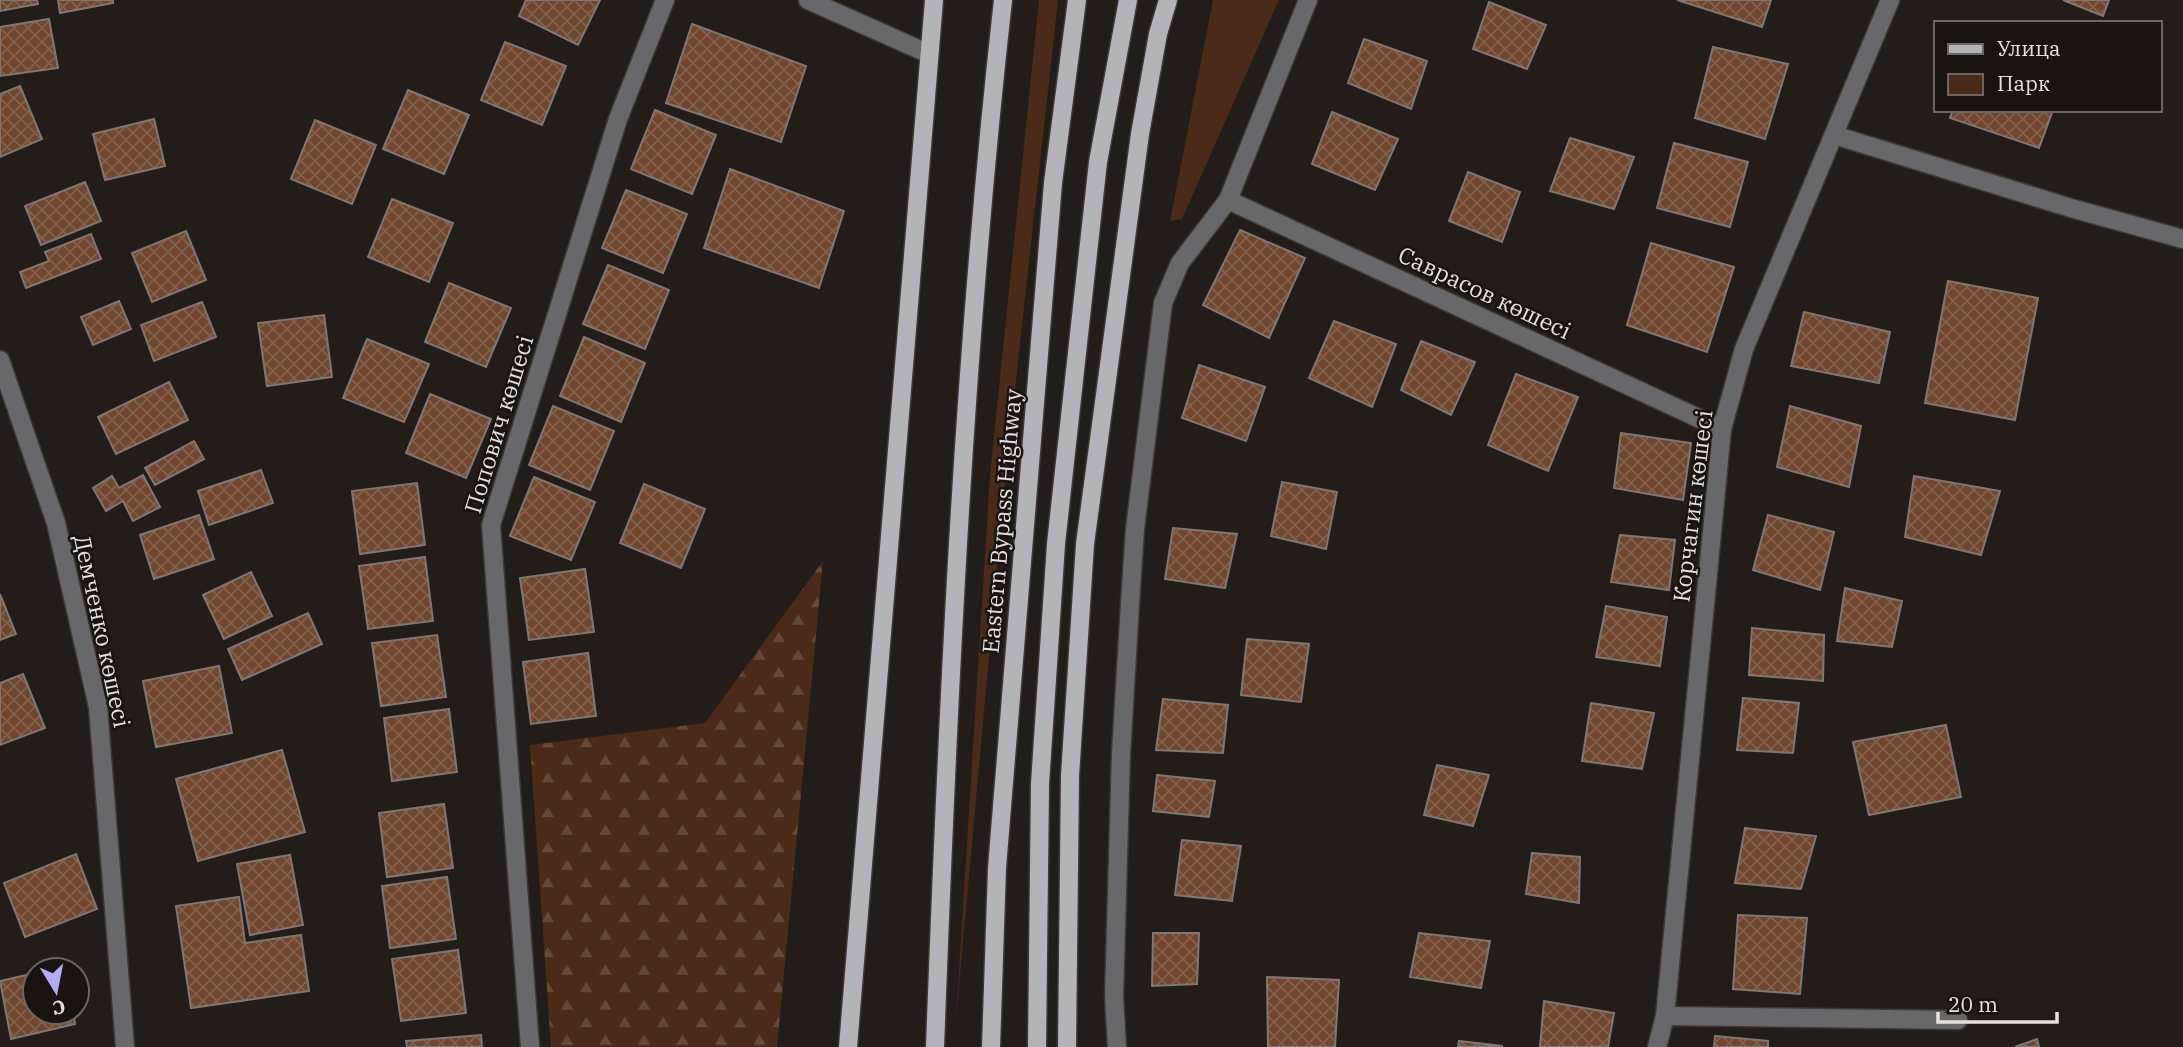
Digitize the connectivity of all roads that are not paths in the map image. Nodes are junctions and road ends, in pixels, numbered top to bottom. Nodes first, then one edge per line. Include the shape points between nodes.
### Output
1 (665, 0) edge
2 (808, 0) edge
3 (934, 0) edge
4 (1003, 0) edge
5 (1077, 0) edge
6 (1128, 0) edge
7 (1168, 0) edge
8 (1308, 0) edge
9 (1890, 0) edge
10 (928, 54) junction
11 (1834, 135) junction
12 (1228, 200) junction
13 (2183, 239) edge
14 (0, 360) edge
15 (1722, 429) junction
16 (1665, 1016) junction
17 (1958, 1020) dead end
18 (125, 1047) edge
19 (530, 1047) edge
20 (848, 1047) edge
21 (935, 1047) edge
22 (991, 1047) edge
23 (1037, 1047) edge
24 (1067, 1047) edge
25 (1117, 1047) edge
26 (1657, 1047) edge

1 - 19 street, Попович көшесі via 618,119 491,525
2 - 10 street
3 - 10 main road
4 - 21 main road, Eastern Bypass Highway via 984,176
5 - 22 main road, Eastern Bypass Highway via 1053,183 996,868
6 - 23 main road via 1098,162 1056,544 1040,784
7 - 24 main road via 1140,134 1085,544 1070,776
8 - 12 street
9 - 11 street, Корчагин көшесі
10 - 20 main road
11 - 13 street
11 - 15 street, Корчагин көшесі via 1744,349
12 - 15 street, Саврасов көшесі
12 - 25 street via 1180,264 1163,303 1135,529 1127,645 1114,997
14 - 18 street, Демченко көшесі via 56,523 99,707
15 - 16 street, Корчагин көшесі
16 - 17 street
16 - 26 street, Корчагин көшесі

